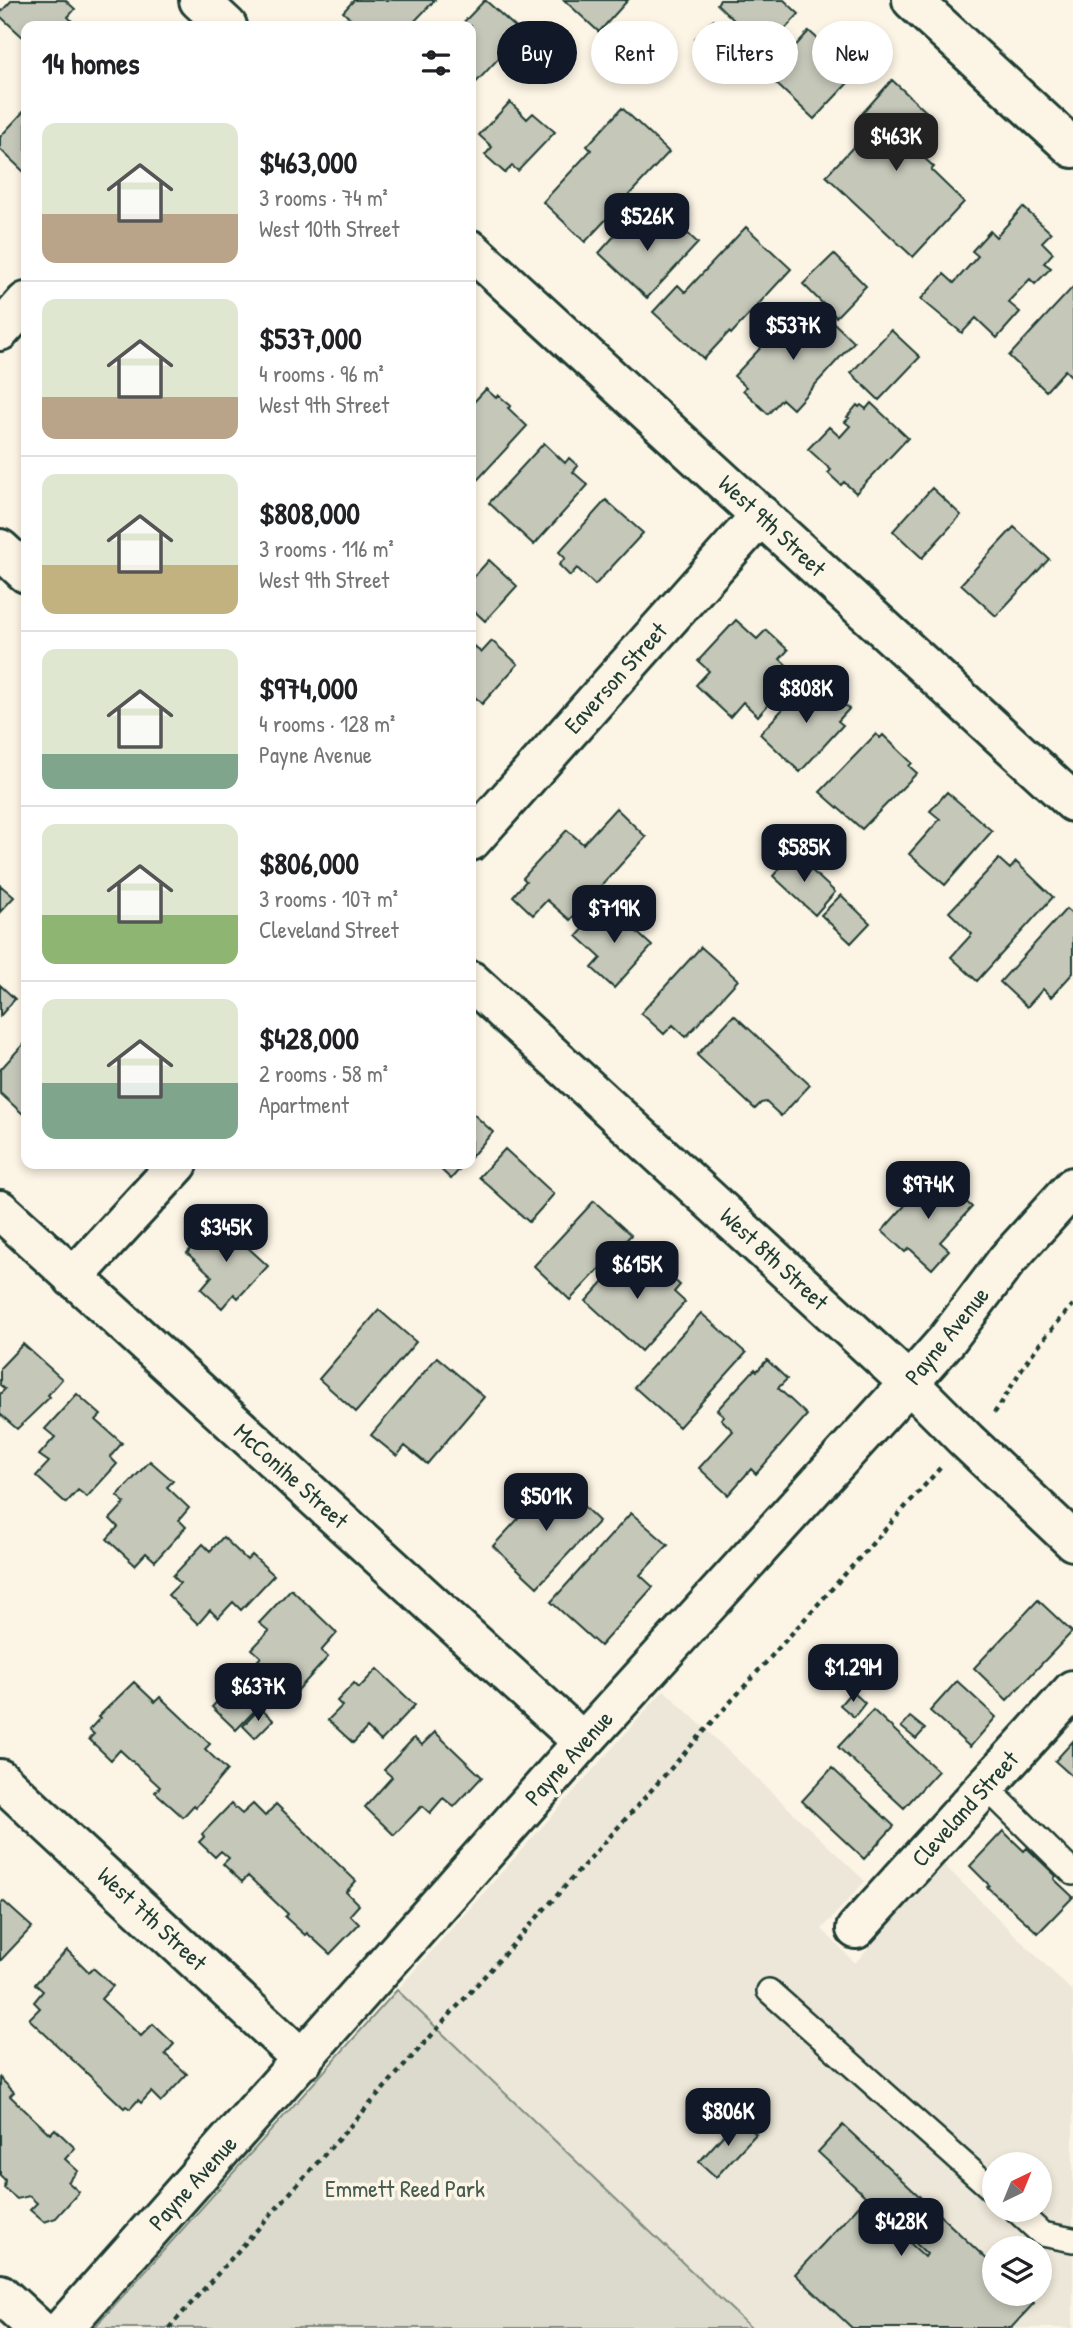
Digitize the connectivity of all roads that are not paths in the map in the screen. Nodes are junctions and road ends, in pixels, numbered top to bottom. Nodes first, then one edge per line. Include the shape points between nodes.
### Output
1 (199, 0) edge
2 (912, 0) edge
3 (222, 21) edge
4 (1073, 148) edge
5 (476, 255) edge
6 (21, 308) edge
7 (0, 331) edge
8 (761, 515) junction
9 (0, 549) edge
10 (21, 568) edge
11 (1067, 784) edge
12 (476, 835) edge
13 (476, 986) edge
14 (173, 1169) edge
15 (1073, 1187) edge
16 (0, 1210) edge
17 (74, 1278) junction
18 (909, 1383) junction
19 (1073, 1541) edge
20 (1073, 1690) edge
21 (583, 1742) junction
22 (0, 1779) edge
23 (985, 1786) junction
24 (1073, 1873) edge
25 (856, 1929) dead end
26 (769, 1991) dead end
27 (303, 2060) junction
28 (982, 2180) edge
29 (1029, 2222) edge
30 (1073, 2240) edge
31 (0, 2294) edge
32 (37, 2328) edge
33 (63, 2328) edge

1 - 3 street
2 - 4 street
5 - 8 street, West 9th Street
6 - 7 street
8 - 11 street, West 9th Street
8 - 12 street, Eaverson Street
9 - 10 street
13 - 18 street, West 8th Street
14 - 17 street
15 - 18 street, Payne Avenue via 1007,1260
16 - 17 street, McConihe Street
17 - 21 street, McConihe Street
18 - 19 street, West 8th Street
18 - 21 street, Payne Avenue
20 - 23 street, Cleveland Street
21 - 27 street, Payne Avenue
22 - 27 street, West 7th Street
23 - 24 lane
23 - 25 street, Cleveland Street
26 - 28 lane
27 - 33 street, Payne Avenue
29 - 30 lane via 1042,2234
31 - 32 street

